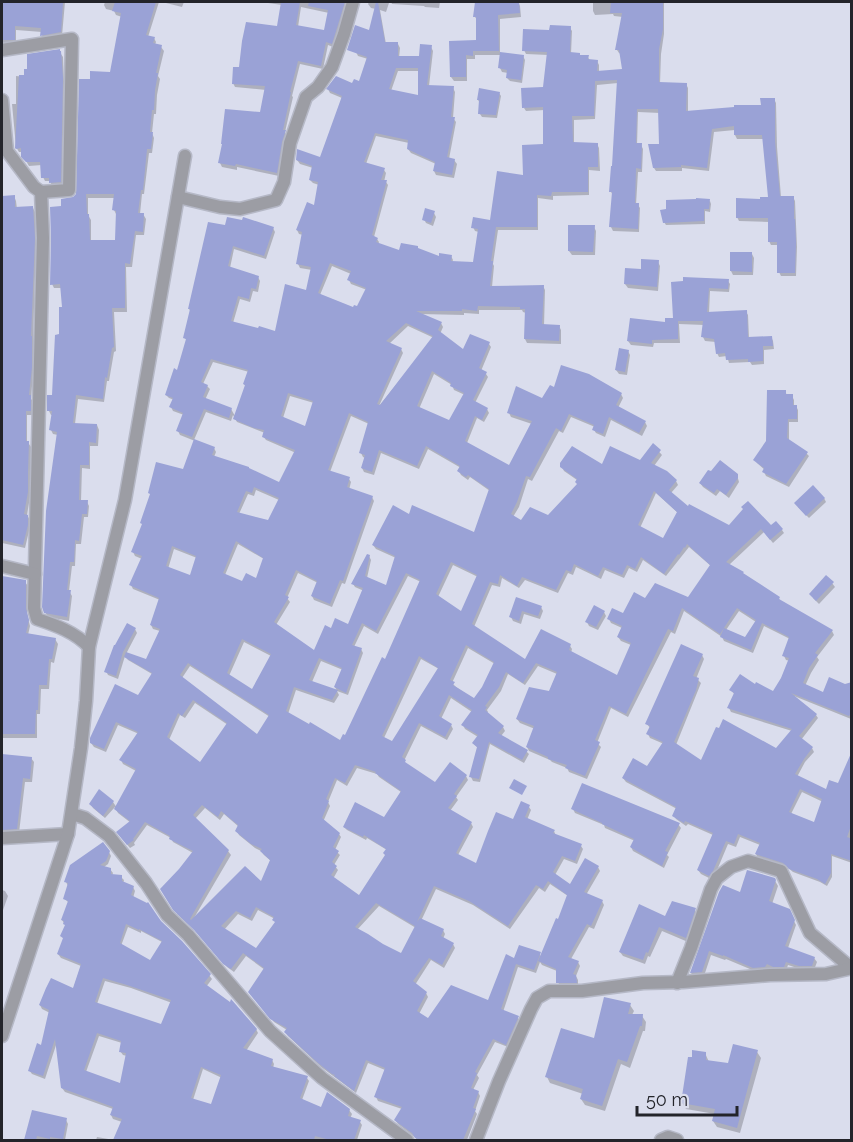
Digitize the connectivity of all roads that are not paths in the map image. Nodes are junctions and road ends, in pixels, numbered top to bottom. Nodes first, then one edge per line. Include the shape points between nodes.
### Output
1 (353, 2) edge
2 (2, 50) edge
3 (2, 100) edge
4 (185, 156) dead end
5 (41, 192) junction
6 (178, 197) junction
7 (2, 567) edge
8 (35, 574) junction
9 (89, 646) junction
10 (72, 814) junction
11 (68, 834) junction
12 (2, 838) edge
13 (851, 968) edge
14 (677, 983) junction
15 (2, 1036) edge
16 (407, 1140) edge
17 (476, 1140) edge
18 (661, 1140) edge
19 (677, 1140) edge

1 - 6 street via 332,67 306,97 276,200 240,209
2 - 5 street via 72,39 69,190
3 - 5 street via 7,150
4 - 6 street
5 - 8 street
6 - 9 street via 125,500
7 - 8 street
8 - 9 street via 37,619 66,630
9 - 10 street
10 - 11 street
10 - 16 street via 85,818 109,836 167,915 270,1031 322,1078
11 - 12 street
11 - 15 street
13 - 14 street via 826,974
13 - 14 street via 810,933 781,872 748,861 717,878
14 - 17 street via 549,991 537,998
18 - 19 street

